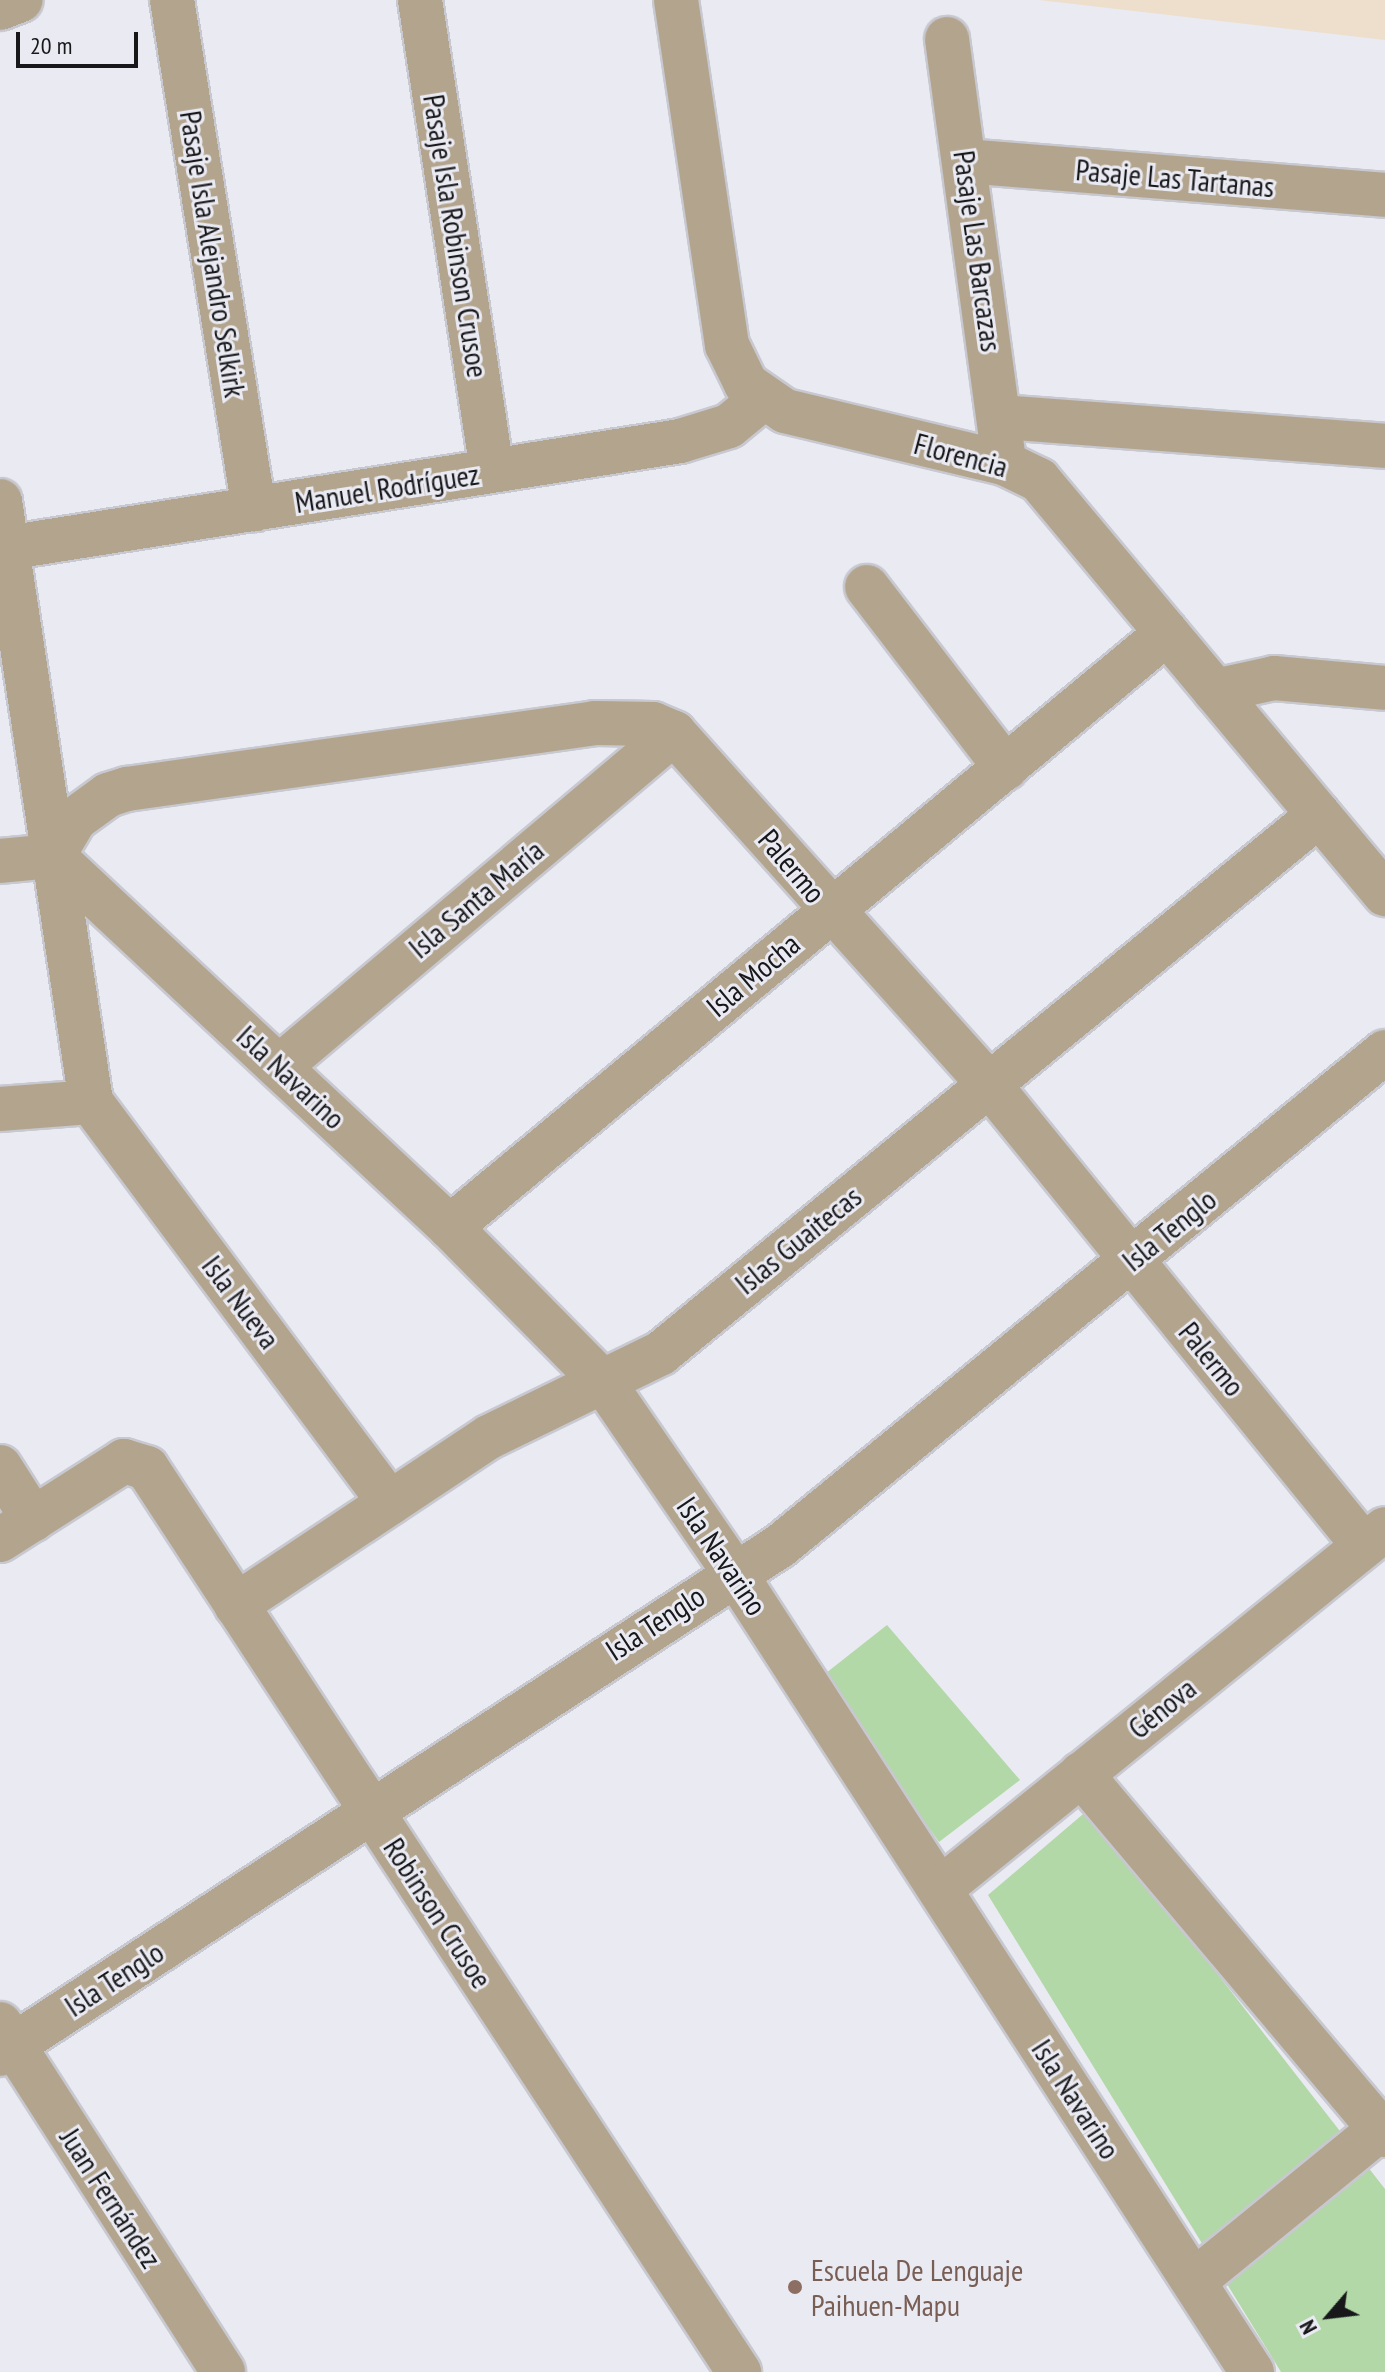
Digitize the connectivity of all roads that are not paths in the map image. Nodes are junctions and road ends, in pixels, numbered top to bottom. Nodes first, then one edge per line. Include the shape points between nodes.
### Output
1 (21, 0) edge
2 (172, 0) edge
3 (420, 0) edge
4 (676, 0) edge
5 (0, 8) edge
6 (947, 39) dead end
7 (965, 161) junction
8 (1385, 195) edge
9 (762, 399) junction
10 (1002, 417) junction
11 (1385, 446) edge
12 (1004, 463) junction
13 (492, 471) junction
14 (0, 501) edge
15 (254, 509) junction
16 (4, 548) edge
17 (867, 587) dead end
18 (1167, 633) junction
19 (1385, 688) edge
20 (1215, 691) junction
21 (674, 733) junction
22 (1006, 768) junction
23 (1319, 815) junction
24 (53, 856) junction
25 (0, 861) edge
26 (1385, 894) edge
27 (830, 911) junction
28 (1385, 1052) edge
29 (280, 1066) junction
30 (988, 1083) junction
31 (91, 1102) junction
32 (0, 1109) edge
33 (450, 1227) junction
34 (1132, 1260) junction
35 (604, 1383) junction
36 (0, 1467) edge
37 (390, 1503) junction
38 (17, 1530) edge
39 (1375, 1537) edge
40 (734, 1572) junction
41 (236, 1605) junction
42 (1081, 1774) junction
43 (371, 1810) junction
44 (940, 1889) junction
45 (5, 2041) edge
46 (1384, 2130) edge
47 (1194, 2281) junction
48 (223, 2372) edge
49 (739, 2372) edge
50 (1252, 2372) edge

1 - 5 street
2 - 15 street, Pasaje Isla Alejandro Selkirk
3 - 13 street, Pasaje Isla Robinson Crusoe
4 - 9 street, Florencia via 727,345 733,365
6 - 7 street, Pasaje Las Barcazas
7 - 8 street, Pasaje Las Tartanas
7 - 10 street, Pasaje Las Barcazas
9 - 12 street, Florencia via 785,411
9 - 13 street, Manuel Rodríguez via 729,426 707,435
10 - 11 street
10 - 12 street, Pasaje Las Barcazas
12 - 18 street, Florencia via 1039,480
13 - 15 street, Manuel Rodríguez
14 - 16 street
15 - 16 street, Manuel Rodríguez
16 - 24 street
17 - 22 street
18 - 20 street, Florencia
18 - 22 street, Isla Mocha
19 - 20 street via 1274,678
20 - 23 street, Florencia
21 - 24 street, Palermo via 653,724 594,723 127,789 108,795 75,819
21 - 27 street, Palermo via 693,748
21 - 29 street, Isla Santa María
22 - 27 street, Isla Mocha
23 - 26 street, Florencia
23 - 30 street, Islas Guaitecas
24 - 25 street
24 - 29 street, Isla Navarino
24 - 31 street
27 - 30 street, Palermo
27 - 33 street, Isla Mocha
28 - 34 street, Isla Tenglo
29 - 33 street, Isla Navarino
30 - 34 street, Palermo
30 - 35 street, Islas Guaitecas via 661,1353
31 - 32 street
31 - 37 street, Isla Nueva
33 - 35 street, Isla Navarino
34 - 39 street, Palermo
34 - 40 street, Isla Tenglo via 780,1546
35 - 37 street, Islas Guaitecas via 489,1437
35 - 40 street, Isla Navarino
36 - 38 street
37 - 41 street, Islas Guaitecas
38 - 41 street, Robinson Crusoe via 131,1460 147,1468
39 - 42 street, Génova
40 - 43 street, Isla Tenglo
40 - 44 street, Isla Navarino
41 - 43 street, Robinson Crusoe
42 - 44 street, Génova
42 - 46 street
43 - 45 street, Isla Tenglo
43 - 49 street, Robinson Crusoe
44 - 47 street, Isla Navarino
45 - 48 street, Juan Fernández
46 - 47 street
47 - 50 street, Isla Navarino

